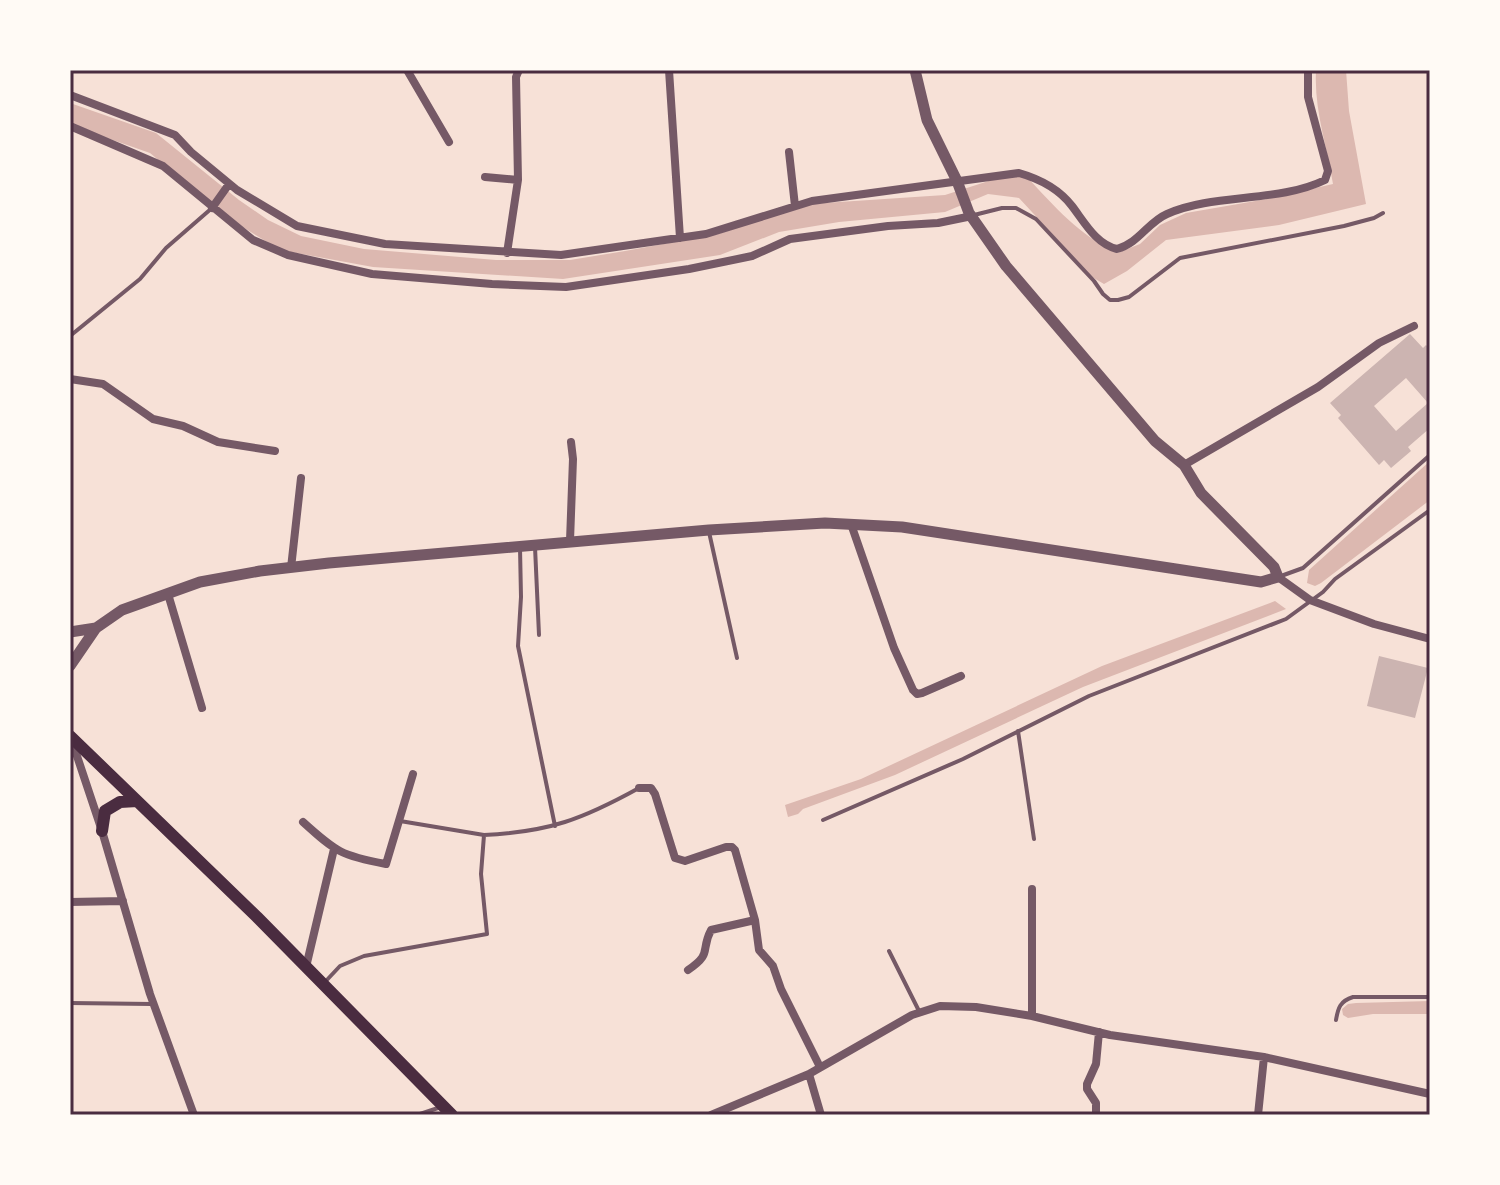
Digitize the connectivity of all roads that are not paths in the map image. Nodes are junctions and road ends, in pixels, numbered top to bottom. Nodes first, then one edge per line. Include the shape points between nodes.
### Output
1 (407, 70) edge
2 (519, 70) edge
3 (669, 70) edge
4 (915, 70) edge
5 (1308, 70) edge
6 (70, 95) edge
7 (70, 126) edge
8 (449, 142) dead end
9 (789, 152) dead end
10 (485, 177) dead end
11 (518, 180) junction
12 (958, 183) junction
13 (229, 184) junction
14 (795, 206) junction
15 (212, 208) junction
16 (1383, 213) dead end
17 (970, 215) junction
18 (680, 238) junction
19 (507, 253) junction
20 (1414, 326) dead end
21 (70, 336) edge
22 (70, 379) edge
23 (571, 442) dead end
24 (275, 451) dead end
25 (1430, 455) edge
26 (1184, 465) junction
27 (301, 478) dead end
28 (1430, 510) edge
29 (851, 524) junction
30 (709, 530) junction
31 (570, 541) junction
32 (534, 544) junction
33 (520, 545) junction
34 (291, 568) junction
35 (1278, 577) junction
36 (168, 594) junction
37 (1310, 600) junction
38 (96, 628) junction
39 (70, 632) edge
40 (539, 635) dead end
41 (1430, 639) edge
42 (737, 658) dead end
43 (70, 666) edge
44 (961, 676) dead end
45 (202, 708) dead end
46 (1018, 731) junction
47 (70, 739) edge
48 (75, 765) edge
49 (413, 774) dead end
50 (639, 788) joint
51 (137, 801) junction
52 (823, 820) dead end
53 (399, 821) junction
54 (303, 822) dead end
55 (555, 826) junction
56 (102, 831) junction
57 (484, 835) junction
58 (1034, 839) dead end
59 (334, 849) junction
60 (1032, 889) dead end
61 (123, 901) junction
62 (70, 902) edge
63 (755, 920) junction
64 (889, 951) dead end
65 (306, 967) junction
66 (688, 970) dead end
67 (322, 984) junction
68 (1430, 997) edge
69 (70, 1003) edge
70 (154, 1004) junction
71 (920, 1013) junction
72 (1032, 1016) junction
73 (1336, 1020) dead end
74 (1099, 1032) junction
75 (1264, 1057) junction
76 (820, 1067) junction
77 (809, 1074) junction
78 (1430, 1094) edge
79 (447, 1111) edge
80 (194, 1115) edge
81 (417, 1115) edge
82 (711, 1115) edge
83 (821, 1115) edge
84 (1096, 1115) edge
85 (1258, 1115) edge

1 - 8 street
2 - 11 street
3 - 18 street
4 - 12 street via 927,120
5 - 12 street via 1308,97 1328,171 1325,180 1167,213 1125,247 1101,242 1071,205 1036,177 1019,173
6 - 13 street via 175,135
7 - 15 street via 163,166
9 - 14 street
10 - 11 street
11 - 19 street
12 - 14 street
12 - 17 street
13 - 15 street
13 - 19 street via 297,226 385,244
14 - 18 street
15 - 17 street via 253,240 328,265 402,277 566,287 721,263 790,239
15 - 21 lane via 140,279
16 - 17 lane via 1344,226 1180,258 1118,300 1103,294 1036,219 1016,208
17 - 26 street via 1068,342 1155,441
18 - 19 street via 561,255
20 - 26 street
22 - 24 street via 103,384 153,419 218,442
23 - 31 street
25 - 35 lane via 1303,568
26 - 35 street via 1201,493
27 - 34 street
28 - 37 lane
29 - 30 street
29 - 35 street via 916,529 1261,582
29 - 44 street via 915,693
30 - 31 street
30 - 42 lane
31 - 32 street
32 - 33 street
32 - 40 lane
33 - 34 street
33 - 55 lane via 518,646
34 - 36 street via 200,582
35 - 37 street
36 - 38 street via 122,610
36 - 45 street
37 - 41 street
37 - 46 lane via 1286,619 1089,696
38 - 39 street
38 - 43 street
46 - 52 lane
46 - 58 lane
47 - 48 street
47 - 51 main road
48 - 56 street
49 - 53 street
50 - 55 lane
50 - 63 street via 651,788 655,794 675,858 685,861 732,847
51 - 56 main road via 120,802 105,811
51 - 65 main road
53 - 57 lane
53 - 59 street via 386,864
54 - 59 street
55 - 57 lane
56 - 61 street
57 - 67 lane via 481,874 487,934 364,956 340,966
59 - 65 street
60 - 72 street
61 - 62 street
61 - 70 street
63 - 66 street via 711,930 707,950
63 - 76 street via 759,950 773,966
64 - 71 lane
65 - 67 main road
67 - 79 main road
68 - 73 lane via 1353,997 1339,1007
69 - 70 lane
70 - 80 street
71 - 72 street via 940,1006
71 - 76 street
72 - 74 street
74 - 75 street
74 - 84 street via 1096,1064 1087,1084
75 - 78 street
75 - 85 street
76 - 77 street
77 - 82 street
77 - 83 street
79 - 81 lane

